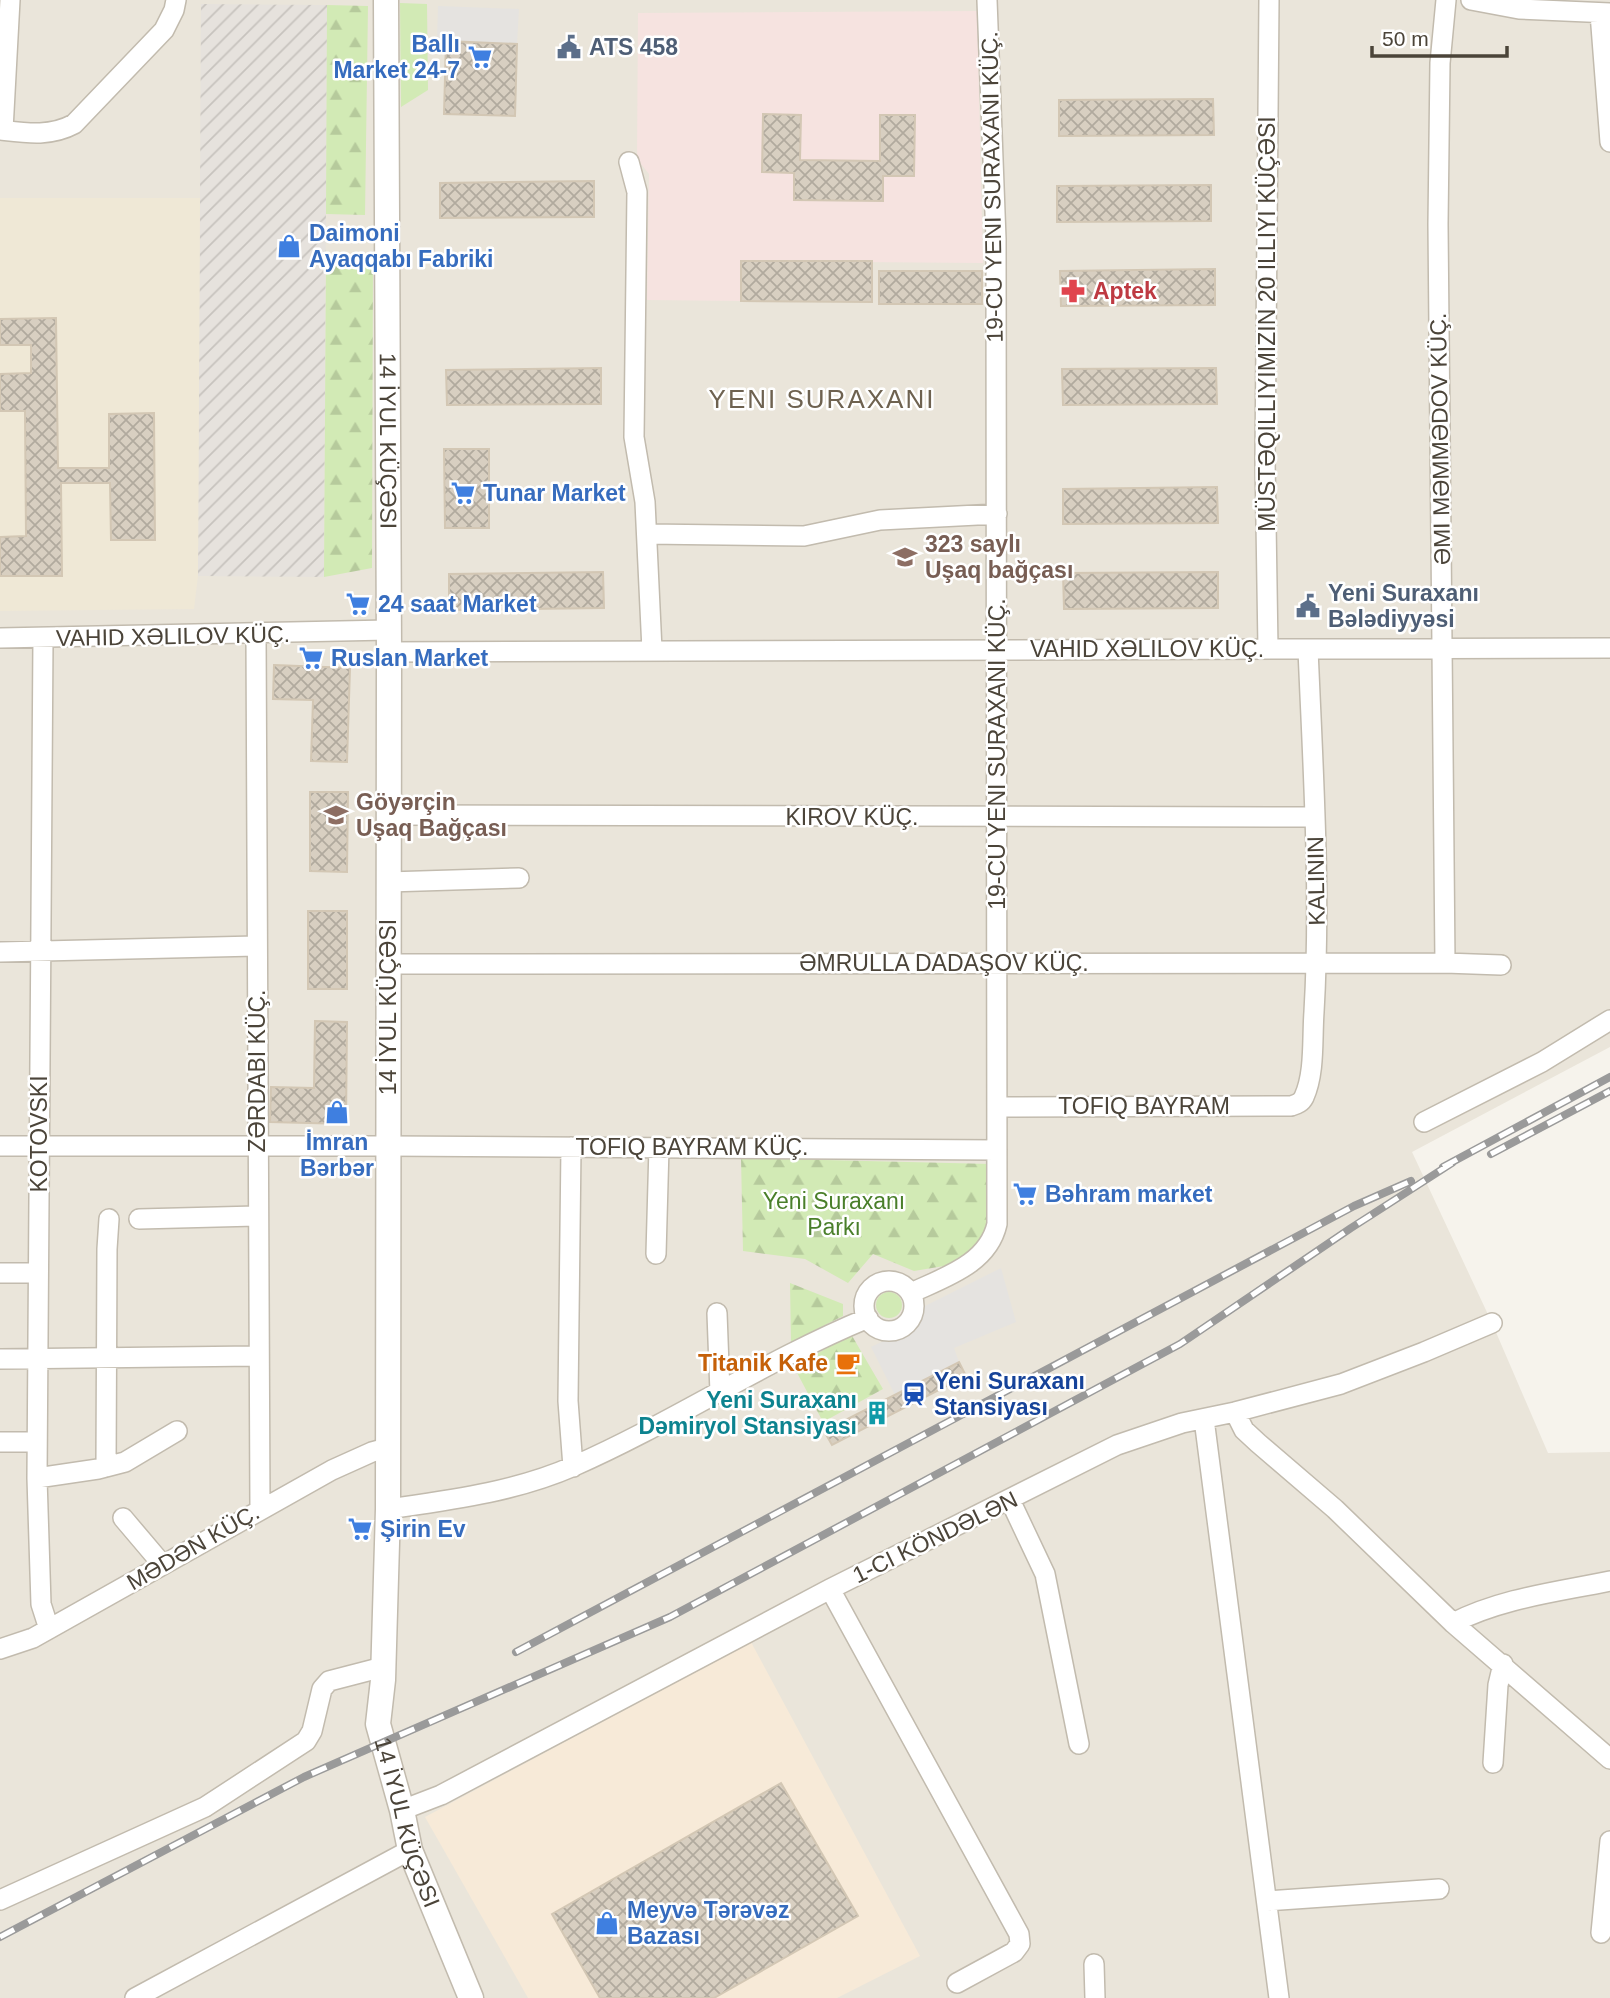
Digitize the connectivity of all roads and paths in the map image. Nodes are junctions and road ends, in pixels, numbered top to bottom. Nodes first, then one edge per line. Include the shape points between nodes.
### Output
1 (10, 0) edge
2 (176, 0) edge
3 (386, 0) edge
4 (987, 0) edge
5 (1269, 0) edge
6 (1447, 0) edge
7 (1471, 0) edge
8 (1605, 13) edge
9 (2, 130) edge
10 (1610, 142) edge
11 (629, 162) dead end
12 (997, 514) junction
13 (647, 534) junction
14 (256, 634) junction
15 (0, 638) edge
16 (43, 639) junction
17 (389, 641) junction
18 (1268, 648) junction
19 (1610, 648) edge
20 (997, 649) junction
21 (1308, 649) junction
22 (1443, 649) junction
23 (652, 650) junction
24 (389, 815) junction
25 (996, 817) junction
26 (1315, 817) junction
27 (519, 878) dead end
28 (388, 882) junction
29 (256, 946) junction
30 (40, 951) junction
31 (0, 952) edge
32 (997, 963) junction
33 (1317, 963) junction
34 (1445, 963) junction
35 (388, 964) junction
36 (1501, 965) dead end
37 (1610, 1020) edge
38 (1292, 1106) joint
39 (997, 1107) junction
40 (1424, 1122) dead end
41 (0, 1146) edge
42 (40, 1146) junction
43 (387, 1146) junction
44 (258, 1147) junction
45 (571, 1147) junction
46 (659, 1147) junction
47 (997, 1150) junction
48 (258, 1216) junction
49 (109, 1219) dead end
50 (139, 1219) dead end
51 (656, 1254) dead end
52 (0, 1273) edge
53 (38, 1273) junction
54 (911, 1293) junction
55 (717, 1313) dead end
56 (868, 1318) junction
57 (1492, 1323) dead end
58 (259, 1356) junction
59 (107, 1358) junction
60 (0, 1359) edge
61 (39, 1360) junction
62 (720, 1393) junction
63 (1235, 1412) junction
64 (1204, 1419) junction
65 (177, 1431) dead end
66 (0, 1442) edge
67 (37, 1442) junction
68 (387, 1448) junction
69 (106, 1467) junction
70 (573, 1467) junction
71 (37, 1478) junction
72 (1010, 1500) junction
73 (260, 1508) junction
74 (388, 1509) junction
75 (123, 1518) dead end
76 (162, 1564) junction
77 (1610, 1581) edge
78 (830, 1589) junction
79 (1453, 1623) junction
80 (49, 1629) junction
81 (0, 1649) edge
82 (1503, 1664) junction
83 (383, 1667) junction
84 (1079, 1744) dead end
85 (1610, 1759) edge
86 (1493, 1763) dead end
87 (402, 1810) junction
88 (1610, 1841) edge
89 (410, 1850) junction
90 (1439, 1889) dead end
91 (0, 1900) edge
92 (1267, 1901) junction
93 (1601, 1933) dead end
94 (1094, 1964) dead end
95 (957, 1983) dead end
96 (135, 1998) edge
97 (471, 1998) edge
98 (1095, 1998) edge
99 (1279, 1998) edge

1 - 9 street
2 - 9 street via 163,30 74,124 45,134
3 - 17 street, 14 İYUL KÜÇƏSI
4 - 12 street via 996,239
5 - 18 street, MÜSTƏQILLIYIMIZIN 20 ILLIYI KÜÇƏSI
6 - 22 street, ƏMI MƏMMƏDOV KÜÇ. via 1440,63 1438,224
7 - 8 street via 1519,9
8 - 10 street
11 - 13 street via 637,192 634,437
12 - 13 street via 880,520 804,536
12 - 20 street
13 - 23 street
14 - 16 street, VAHID XƏLILOV KÜÇ.
14 - 17 street, VAHID XƏLILOV KÜÇ.
14 - 29 street, ZƏRDABI KÜÇ.
15 - 16 street, VAHID XƏLILOV KÜÇ.
16 - 30 street, KOTOVSKI
17 - 23 street, VAHID XƏLILOV KÜÇ.
17 - 24 street, 14 İYUL KÜÇƏSI
18 - 20 street, VAHID XƏLILOV KÜÇ.
18 - 21 street, VAHID XƏLILOV KÜÇ.
19 - 22 street, VAHID XƏLILOV KÜÇ.
20 - 23 street, VAHID XƏLILOV KÜÇ.
20 - 25 street
21 - 22 street, VAHID XƏLILOV KÜÇ.
21 - 26 street, KALININ
22 - 34 street, ƏMI MƏMMƏDOV KÜÇ.
24 - 25 street, KIROV KÜÇ.
24 - 28 street, 14 İYUL KÜÇƏSI
25 - 26 street, KIROV KÜÇ.
25 - 32 street
26 - 33 street, KALININ
27 - 28 street
28 - 35 street, 14 İYUL KÜÇƏSI
29 - 30 street
29 - 44 street, ZƏRDABI KÜÇ.
30 - 31 street
30 - 42 street, KOTOVSKI
32 - 33 street, ƏMRULLA DADAŞOV KÜÇ.
32 - 35 street, ƏMRULLA DADAŞOV KÜÇ.
32 - 39 street
33 - 34 street, ƏMRULLA DADAŞOV KÜÇ.
33 - 38 street, KALININ via 1311,1064 1303,1099
34 - 36 street, ƏMRULLA DADAŞOV KÜÇ.
35 - 43 street, 14 İYUL KÜÇƏSI
37 - 40 street via 1542,1062
38 - 39 street, TOFIQ BAYRAM
39 - 47 street
41 - 42 street, TOFIQ BAYRAM KÜÇ.
42 - 44 street, TOFIQ BAYRAM KÜÇ.
42 - 53 street, KOTOVSKI
43 - 44 street, TOFIQ BAYRAM KÜÇ.
43 - 45 street, TOFIQ BAYRAM KÜÇ.
43 - 68 street, 14 İYUL KÜÇƏSI
44 - 48 street, ZƏRDABI KÜÇ.
45 - 46 street, TOFIQ BAYRAM KÜÇ.
45 - 70 street via 568,1401
46 - 47 street, TOFIQ BAYRAM KÜÇ.
46 - 51 street
47 - 54 street via 997,1224 988,1247 958,1270
48 - 50 street
48 - 58 street, ZƏRDABI KÜÇ.
49 - 59 street
52 - 53 street
53 - 61 street, KOTOVSKI
54 - 56 street via 896,1282 877,1284 865,1299
54 - 56 street via 914,1312 902,1328 883,1330
55 - 62 street
56 - 62 street
57 - 63 street, 1-CI KÖNDƏLƏN via 1341,1384
58 - 59 street
58 - 73 street, ZƏRDABI KÜÇ.
59 - 61 street
59 - 69 street
60 - 61 street
61 - 67 street, KOTOVSKI
62 - 70 street
63 - 64 street, 1-CI KÖNDƏLƏN
63 - 79 street via 1244,1430 1335,1509
64 - 72 street, 1-CI KÖNDƏLƏN via 1117,1445
64 - 92 street
65 - 69 street via 125,1462
66 - 67 street
67 - 71 street, KOTOVSKI
68 - 73 street, MƏDƏN KÜÇ.
68 - 74 street, 14 İYUL KÜÇƏSI
69 - 71 street
70 - 74 street via 490,1492
71 - 80 street, KOTOVSKI via 41,1604
72 - 78 street, 1-CI KÖNDƏLƏN
72 - 84 street via 1045,1574
73 - 76 street, MƏDƏN KÜÇ.
74 - 83 street, 14 İYUL KÜÇƏSI
75 - 76 street
76 - 80 street, MƏDƏN KÜÇ.
77 - 79 street via 1512,1600
78 - 87 street, 1-CI KÖNDƏLƏN via 441,1795
78 - 95 street via 1019,1934 1020,1944 1014,1952
79 - 82 street
80 - 81 street, MƏDƏN KÜÇ.
82 - 85 street
82 - 86 street
83 - 87 street, 14 İYUL KÜÇƏSI via 379,1730
83 - 91 street via 329,1681 322,1689 306,1741 205,1808
87 - 89 street, 14 İYUL KÜÇƏSI
88 - 93 street
89 - 96 street
89 - 97 street, 14 İYUL KÜÇƏSI
90 - 92 street
92 - 99 street
94 - 98 street

